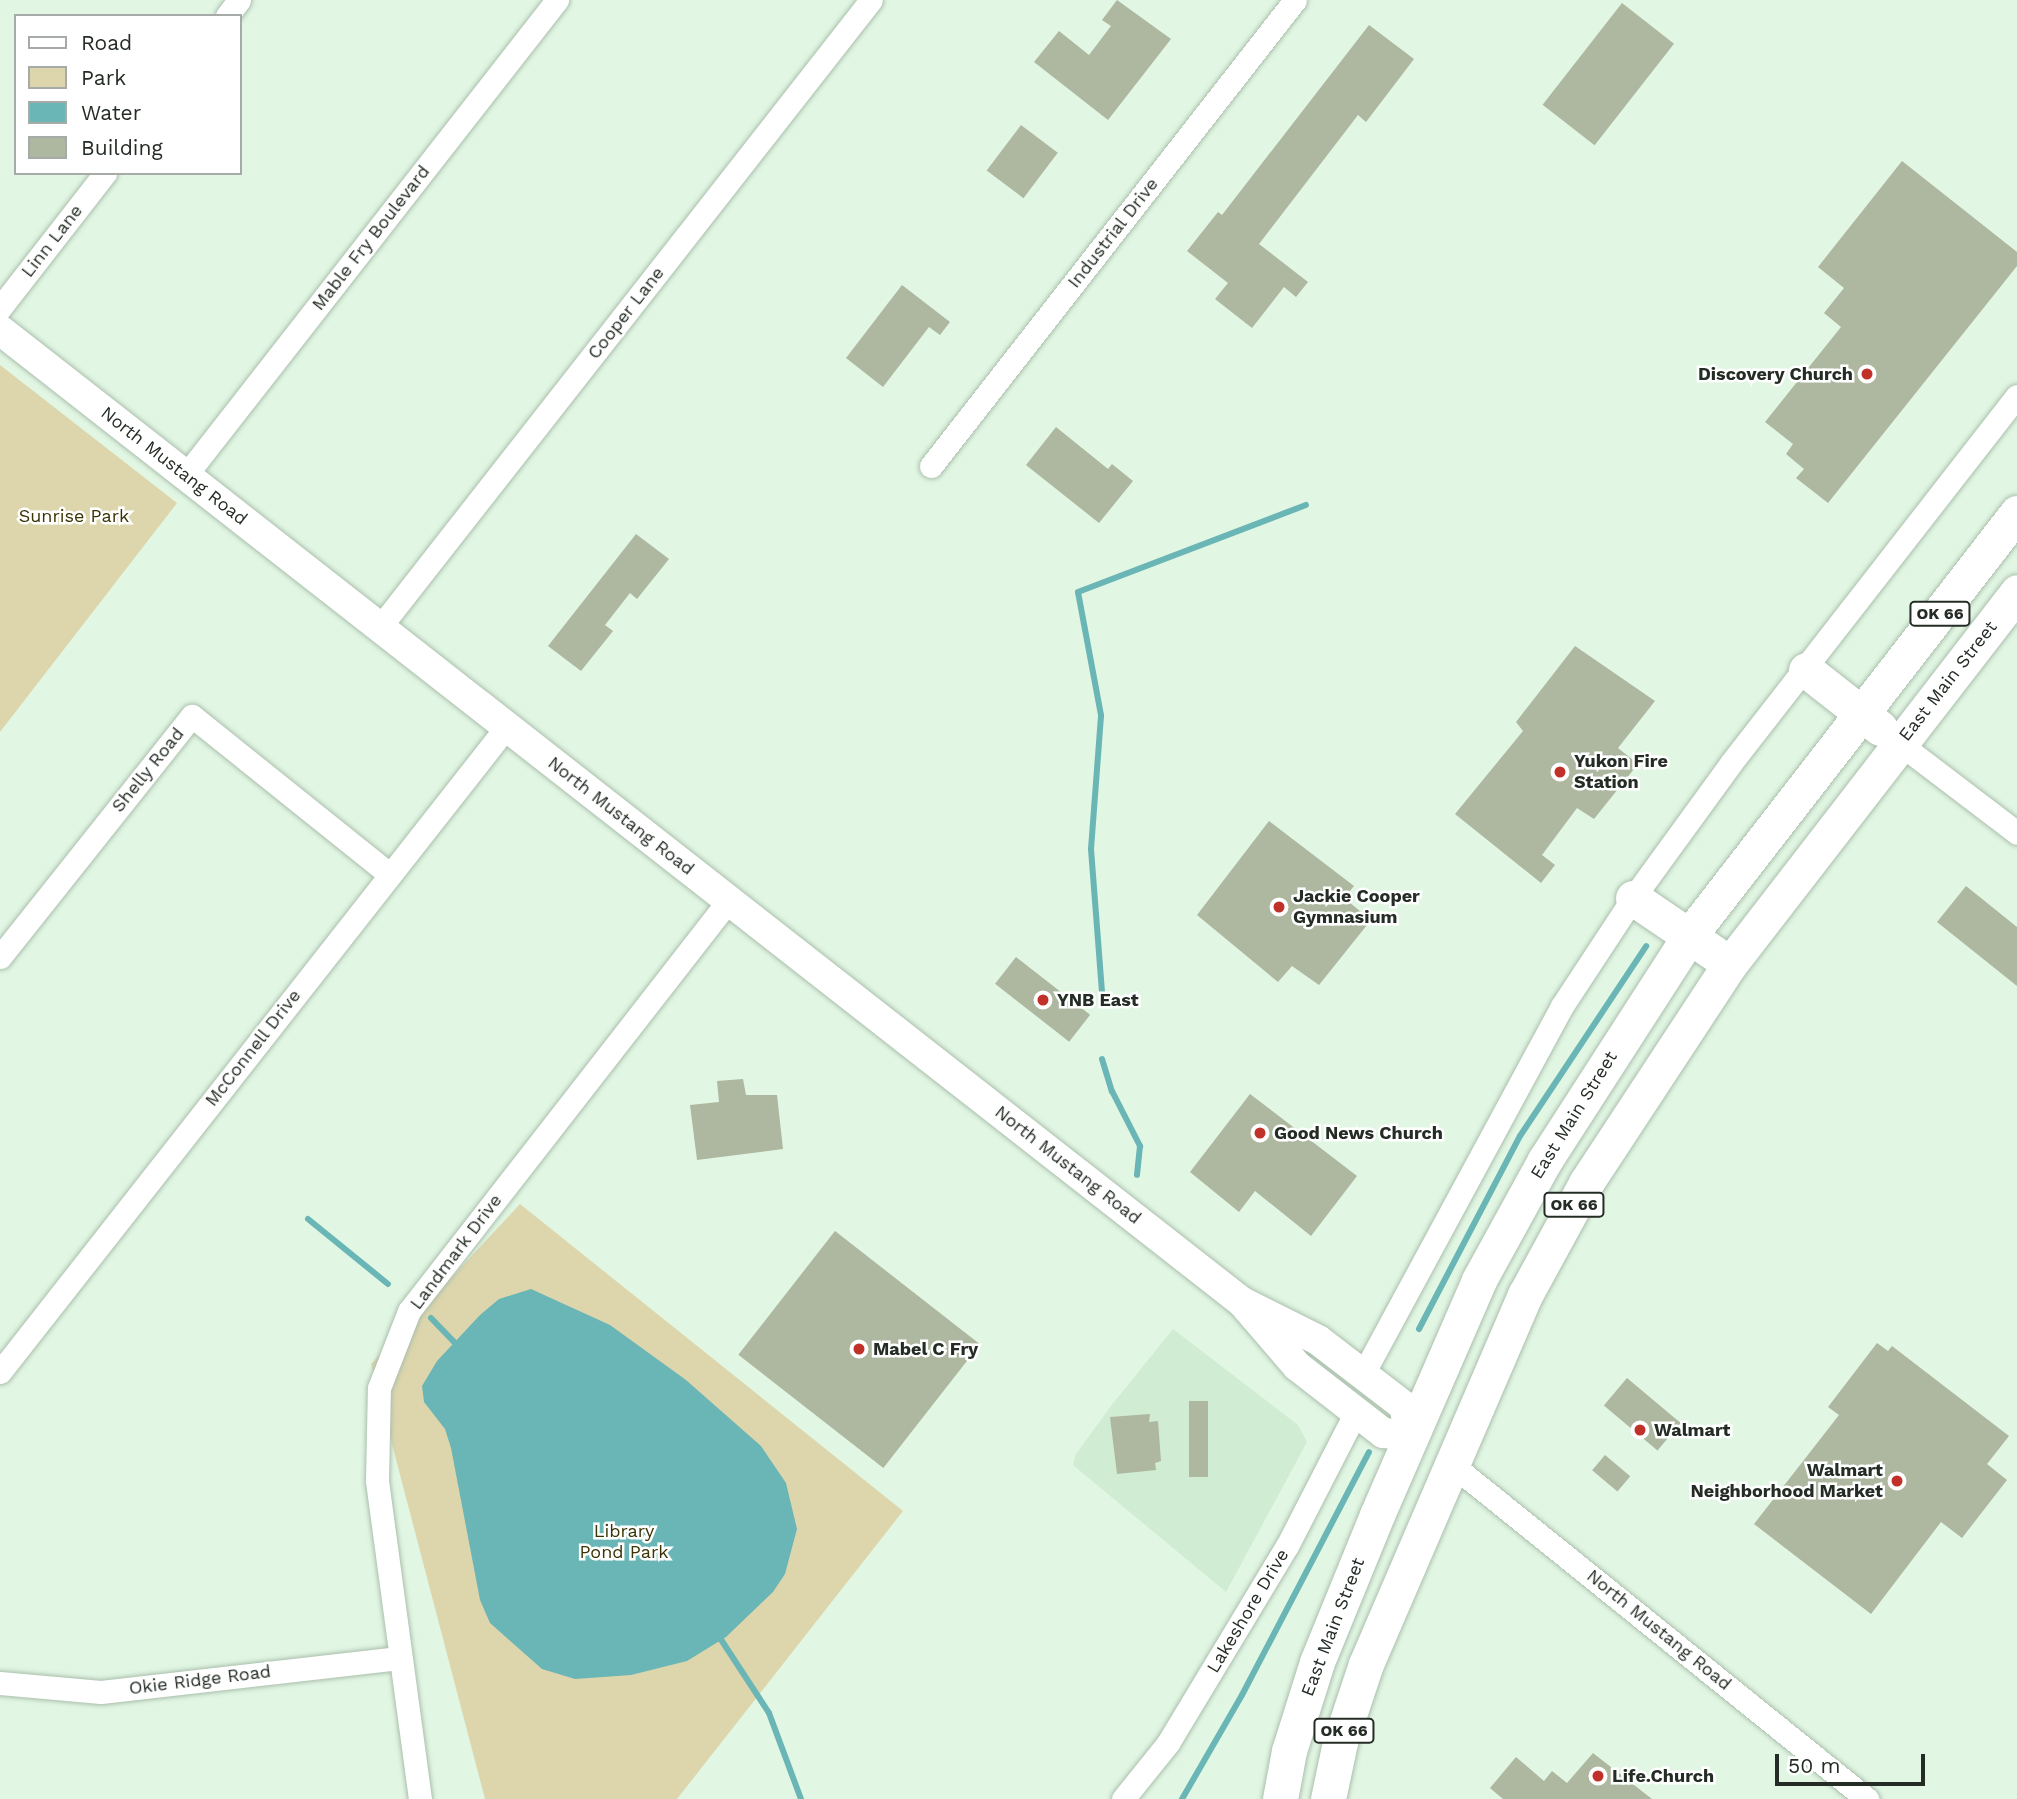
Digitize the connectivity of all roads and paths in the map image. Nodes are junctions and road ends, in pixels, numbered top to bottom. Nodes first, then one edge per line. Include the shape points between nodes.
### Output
1 (557, 0) edge
2 (872, 0) edge
3 (1295, 0) edge
4 (103, 175) edge
5 (0, 308) edge
6 (0, 330) edge
7 (2017, 396) edge
8 (931, 466) dead end
9 (186, 475) junction
10 (2017, 513) edge
11 (2017, 592) edge
12 (380, 627) junction
13 (1806, 670) junction
14 (1863, 715) junction
15 (507, 726) junction
16 (1899, 743) junction
17 (2017, 833) edge
18 (389, 874) junction
19 (1633, 898) junction
20 (729, 900) junction
21 (1690, 935) junction
22 (0, 957) edge
23 (1730, 964) junction
24 (1242, 1301) junction
25 (0, 1372) edge
26 (1363, 1374) junction
27 (1356, 1412) junction
28 (1411, 1435) junction
29 (1450, 1464) junction
30 (399, 1658) junction
31 (0, 1682) edge
32 (420, 1799) edge
33 (1123, 1799) edge
34 (1280, 1799) edge
35 (1328, 1799) edge
36 (1867, 1799) edge

1 - 9 street, Mable Fry Boulevard
2 - 12 street, Cooper Lane
3 - 8 street, Industrial Drive
4 - 5 street, Linn Lane
6 - 9 main road, North Mustang Road
7 - 13 street
9 - 12 main road, North Mustang Road
10 - 14 highway, East Main Street / OK 66
11 - 16 highway, East Main Street / OK 66
12 - 15 main road, North Mustang Road
13 - 14 highway
13 - 19 street
14 - 16 highway
14 - 21 highway, East Main Street / OK 66
15 - 18 street, McConnell Drive
15 - 20 main road, North Mustang Road
16 - 17 street
16 - 23 highway, East Main Street / OK 66
18 - 22 street, Shelly Road via 191,716
18 - 25 street, McConnell Drive
19 - 21 highway
19 - 26 street via 1562,1006
20 - 24 main road, North Mustang Road
20 - 30 street, Landmark Drive via 409,1311 379,1388 377,1480
21 - 23 highway
21 - 28 highway, East Main Street / OK 66 via 1545,1160 1479,1280
23 - 29 highway, East Main Street / OK 66 via 1586,1183 1525,1295
24 - 26 main road, North Mustang Road via 1318,1340
24 - 27 main road, North Mustang Road via 1297,1367
26 - 28 main road, North Mustang Road via 1404,1406
27 - 28 main road, North Mustang Road via 1383,1433
27 - 33 street, Lakeshore Drive via 1287,1546 1168,1743
28 - 29 highway
28 - 34 highway, East Main Street / OK 66 via 1317,1662 1289,1751
29 - 35 highway, East Main Street / OK 66 via 1366,1664 1340,1742
29 - 36 street, North Mustang Road
30 - 31 street, Okie Ridge Road via 100,1692
30 - 32 street, Landmark Drive

